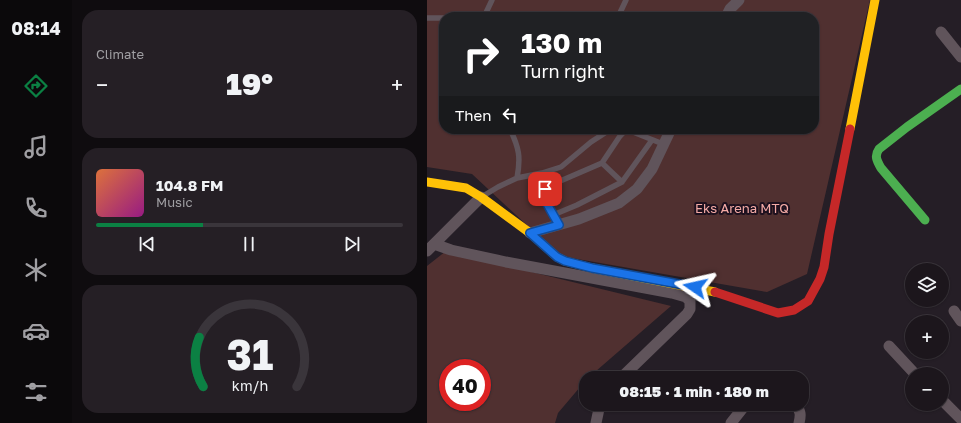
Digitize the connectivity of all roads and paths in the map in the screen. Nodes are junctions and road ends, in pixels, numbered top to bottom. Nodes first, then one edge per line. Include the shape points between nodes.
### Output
1 (492, 0) edge
2 (626, 0) edge
3 (739, 0) edge
4 (875, 0) edge
5 (486, 12) edge
6 (620, 12) edge
7 (728, 12) edge
8 (427, 18) edge
9 (439, 18) edge
10 (941, 32) dead end
11 (961, 57) edge
12 (961, 89) edge
13 (512, 134) edge
14 (603, 134) edge
15 (622, 134) edge
16 (638, 134) edge
17 (668, 134) edge
18 (652, 140) junction
19 (663, 144) junction
20 (602, 163) junction
21 (517, 178) junction
22 (427, 182) edge
23 (622, 182) junction
24 (481, 197) junction
25 (553, 215) junction
26 (925, 220) dead end
27 (559, 225) junction
28 (530, 233) junction
29 (431, 248) edge
30 (954, 311) dead end
31 (961, 321) edge
32 (889, 346) dead end
33 (908, 367) edge
34 (628, 371) edge
35 (949, 407) edge
36 (599, 411) edge
37 (740, 411) edge
38 (800, 411) edge
39 (961, 419) edge
40 (596, 423) edge
41 (731, 423) edge
42 (800, 423) edge

1 - 5 lane
2 - 6 lane
3 - 7 street
4 - 28 street via 829,234 825,267 821,279 805,304 789,312 778,313 709,290 576,264 557,257
8 - 9 lane
10 - 11 street
12 - 26 street via 907,126 876,153 877,163
13 - 21 lane via 519,153
14 - 21 lane via 561,167
15 - 20 lane
16 - 18 lane
17 - 19 street
18 - 19 lane
18 - 23 lane
19 - 27 street via 652,170 637,189 619,203
20 - 23 lane
20 - 25 lane via 545,189 542,195
21 - 24 lane
22 - 24 street via 466,188
23 - 25 lane
24 - 28 street
24 - 29 street
25 - 27 lane
27 - 28 street
29 - 34 street via 686,297 690,301 687,314
30 - 31 street
32 - 33 street
35 - 39 street
36 - 40 street
37 - 41 street
38 - 42 street

